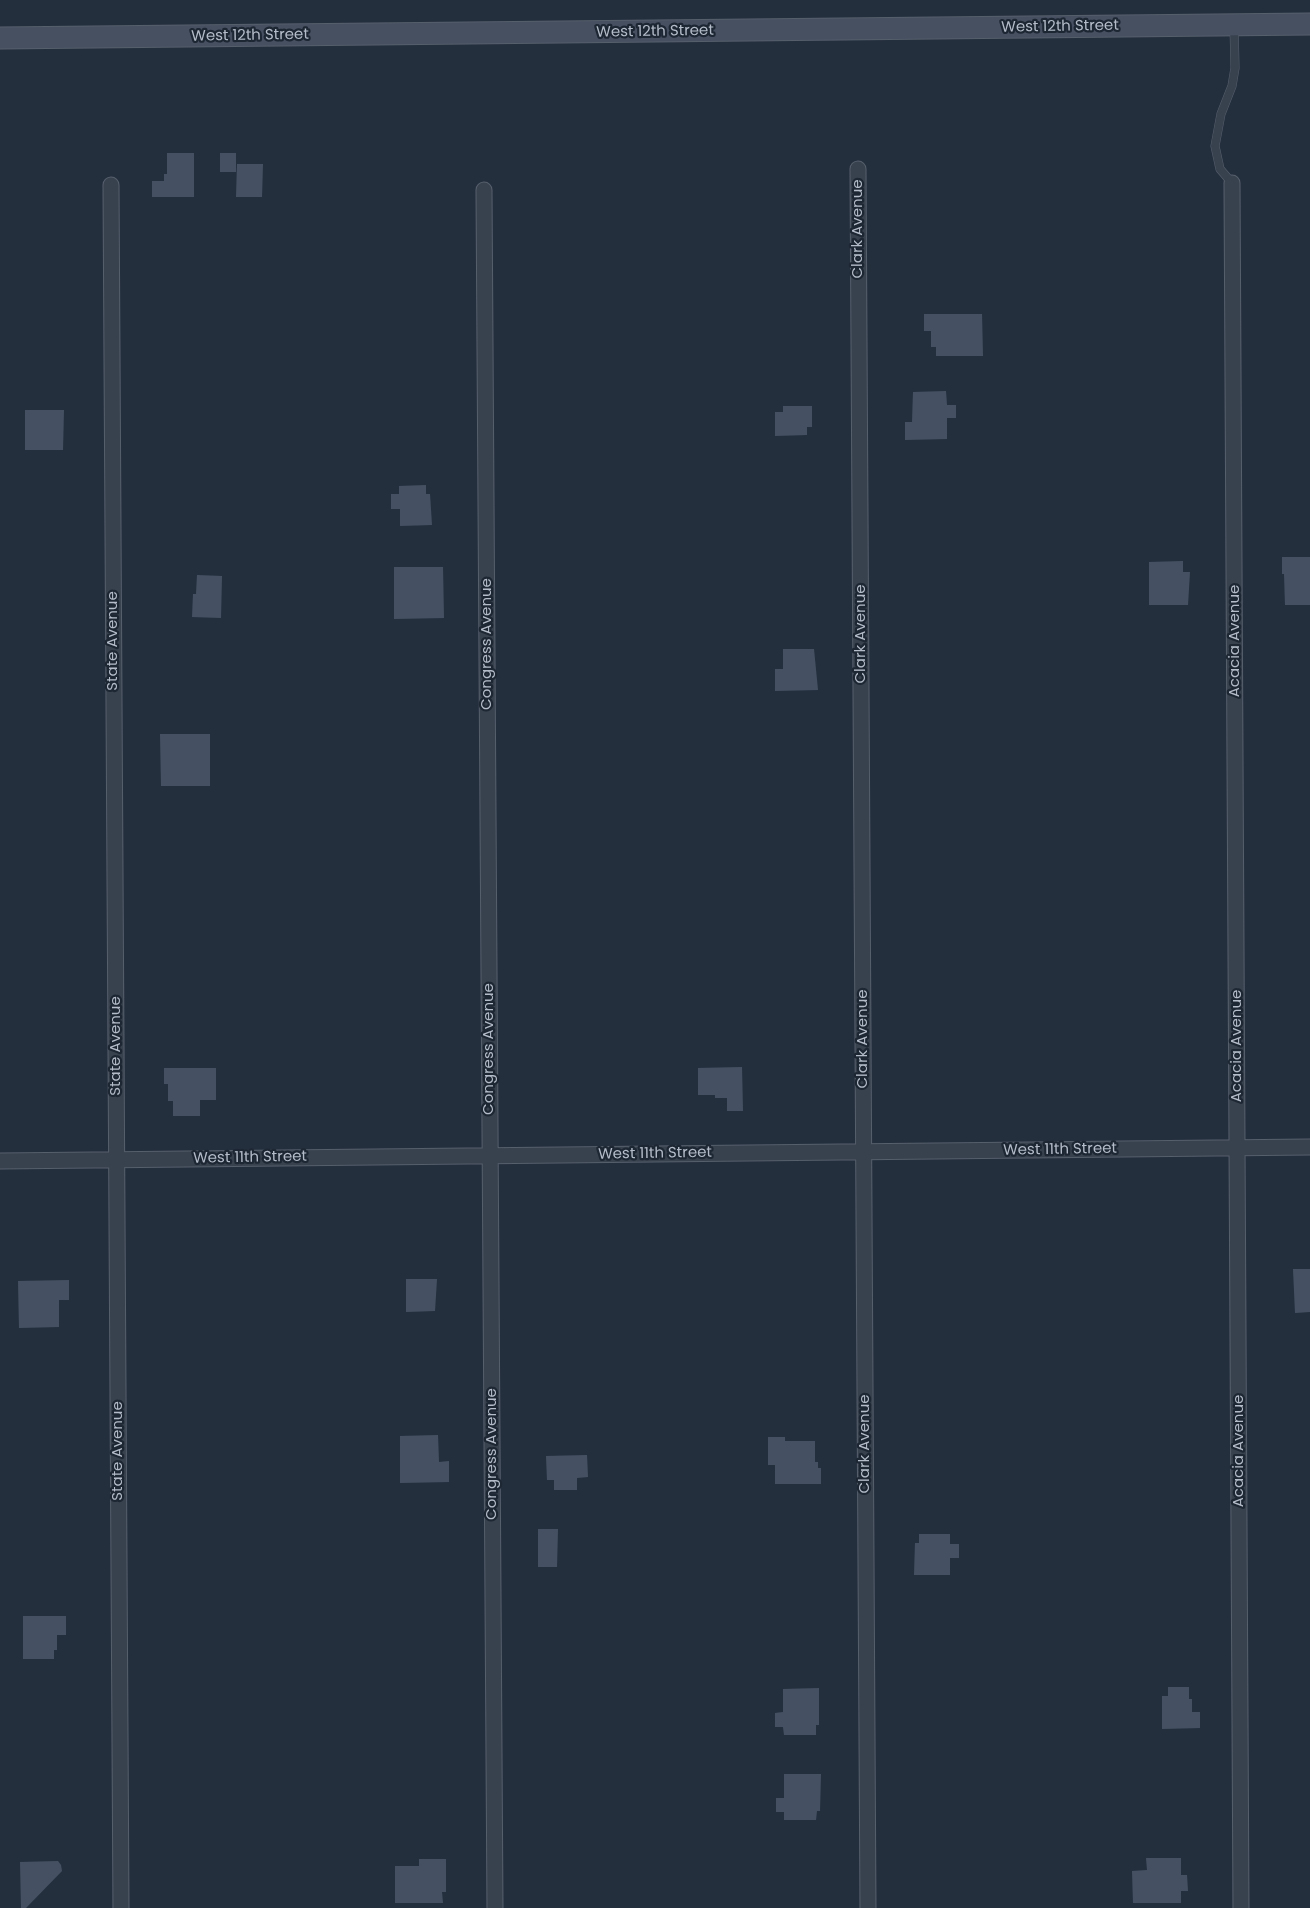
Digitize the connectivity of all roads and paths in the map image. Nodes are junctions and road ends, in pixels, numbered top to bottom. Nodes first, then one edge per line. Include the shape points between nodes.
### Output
1 (1310, 24) edge
2 (1234, 25) junction
3 (0, 38) edge
4 (858, 169) dead end
5 (1232, 183) joint
6 (111, 184) dead end
7 (484, 190) dead end
8 (1310, 1147) edge
9 (1237, 1148) junction
10 (864, 1152) junction
11 (490, 1156) junction
12 (116, 1159) junction
13 (0, 1161) edge
14 (121, 1908) edge
15 (494, 1908) edge
16 (868, 1908) edge
17 (1241, 1908) edge

1 - 2 street, West 12th Street
2 - 3 street, West 12th Street
2 - 5 lane via 1234,77 1221,114 1215,146 1220,169
4 - 10 street, Clark Avenue
5 - 9 street, Acacia Avenue
6 - 12 street, State Avenue
7 - 11 street, Congress Avenue
8 - 9 street, West 11th Street
9 - 10 street, West 11th Street
9 - 17 street, Acacia Avenue
10 - 11 street, West 11th Street
10 - 16 street, Clark Avenue
11 - 12 street, West 11th Street
11 - 15 street, Congress Avenue
12 - 13 street, West 11th Street
12 - 14 street, State Avenue

